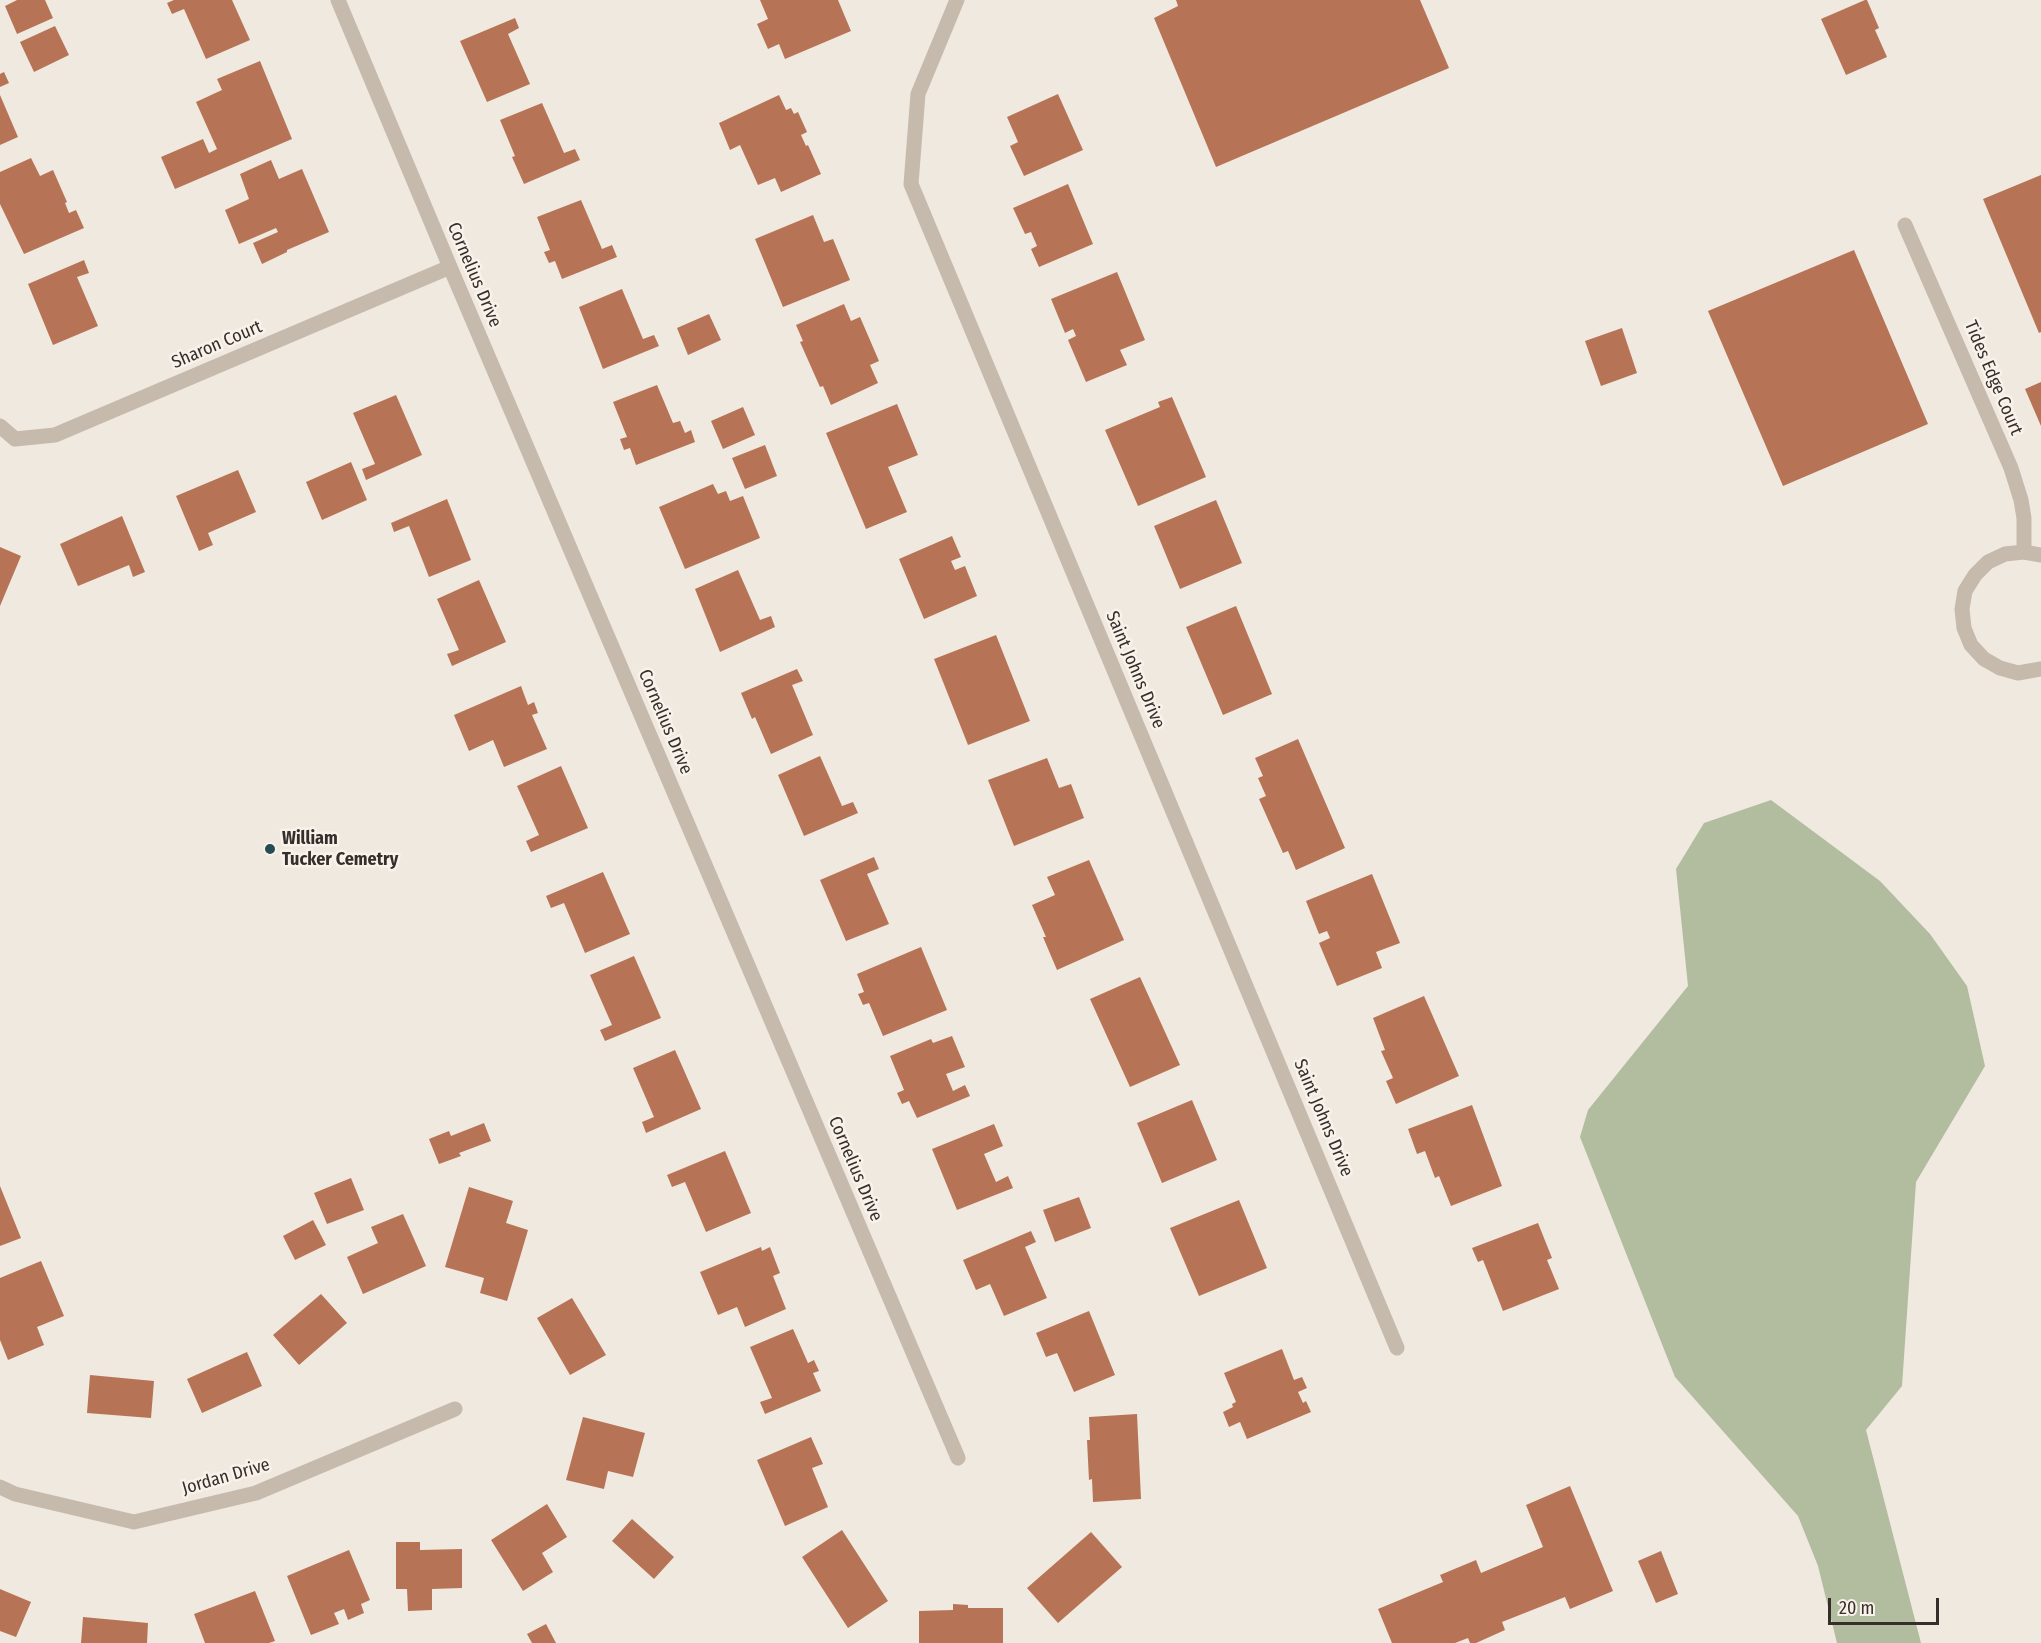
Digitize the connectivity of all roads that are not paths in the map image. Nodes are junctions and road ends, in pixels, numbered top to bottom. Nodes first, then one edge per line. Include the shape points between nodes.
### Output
1 (338, 0) edge
2 (957, 0) edge
3 (1905, 225) dead end
4 (450, 267) junction
5 (0, 426) edge
6 (2024, 552) junction
7 (2041, 555) edge
8 (2041, 669) edge
9 (1397, 1348) dead end
10 (455, 1409) dead end
11 (958, 1458) dead end
12 (0, 1487) edge

1 - 4 street, Cornelius Drive
2 - 9 street, Saint Johns Drive via 918,94 911,184
3 - 6 street, Tides Edge Court via 2013,475 2024,518
4 - 5 street, Sharon Court via 55,435 15,439
4 - 11 street, Cornelius Drive
6 - 7 street
6 - 8 street via 2005,554 1988,562 1975,575 1965,591 1964,628 1971,645 2000,668 2018,673
10 - 12 street, Jordan Drive via 256,1493 134,1522

